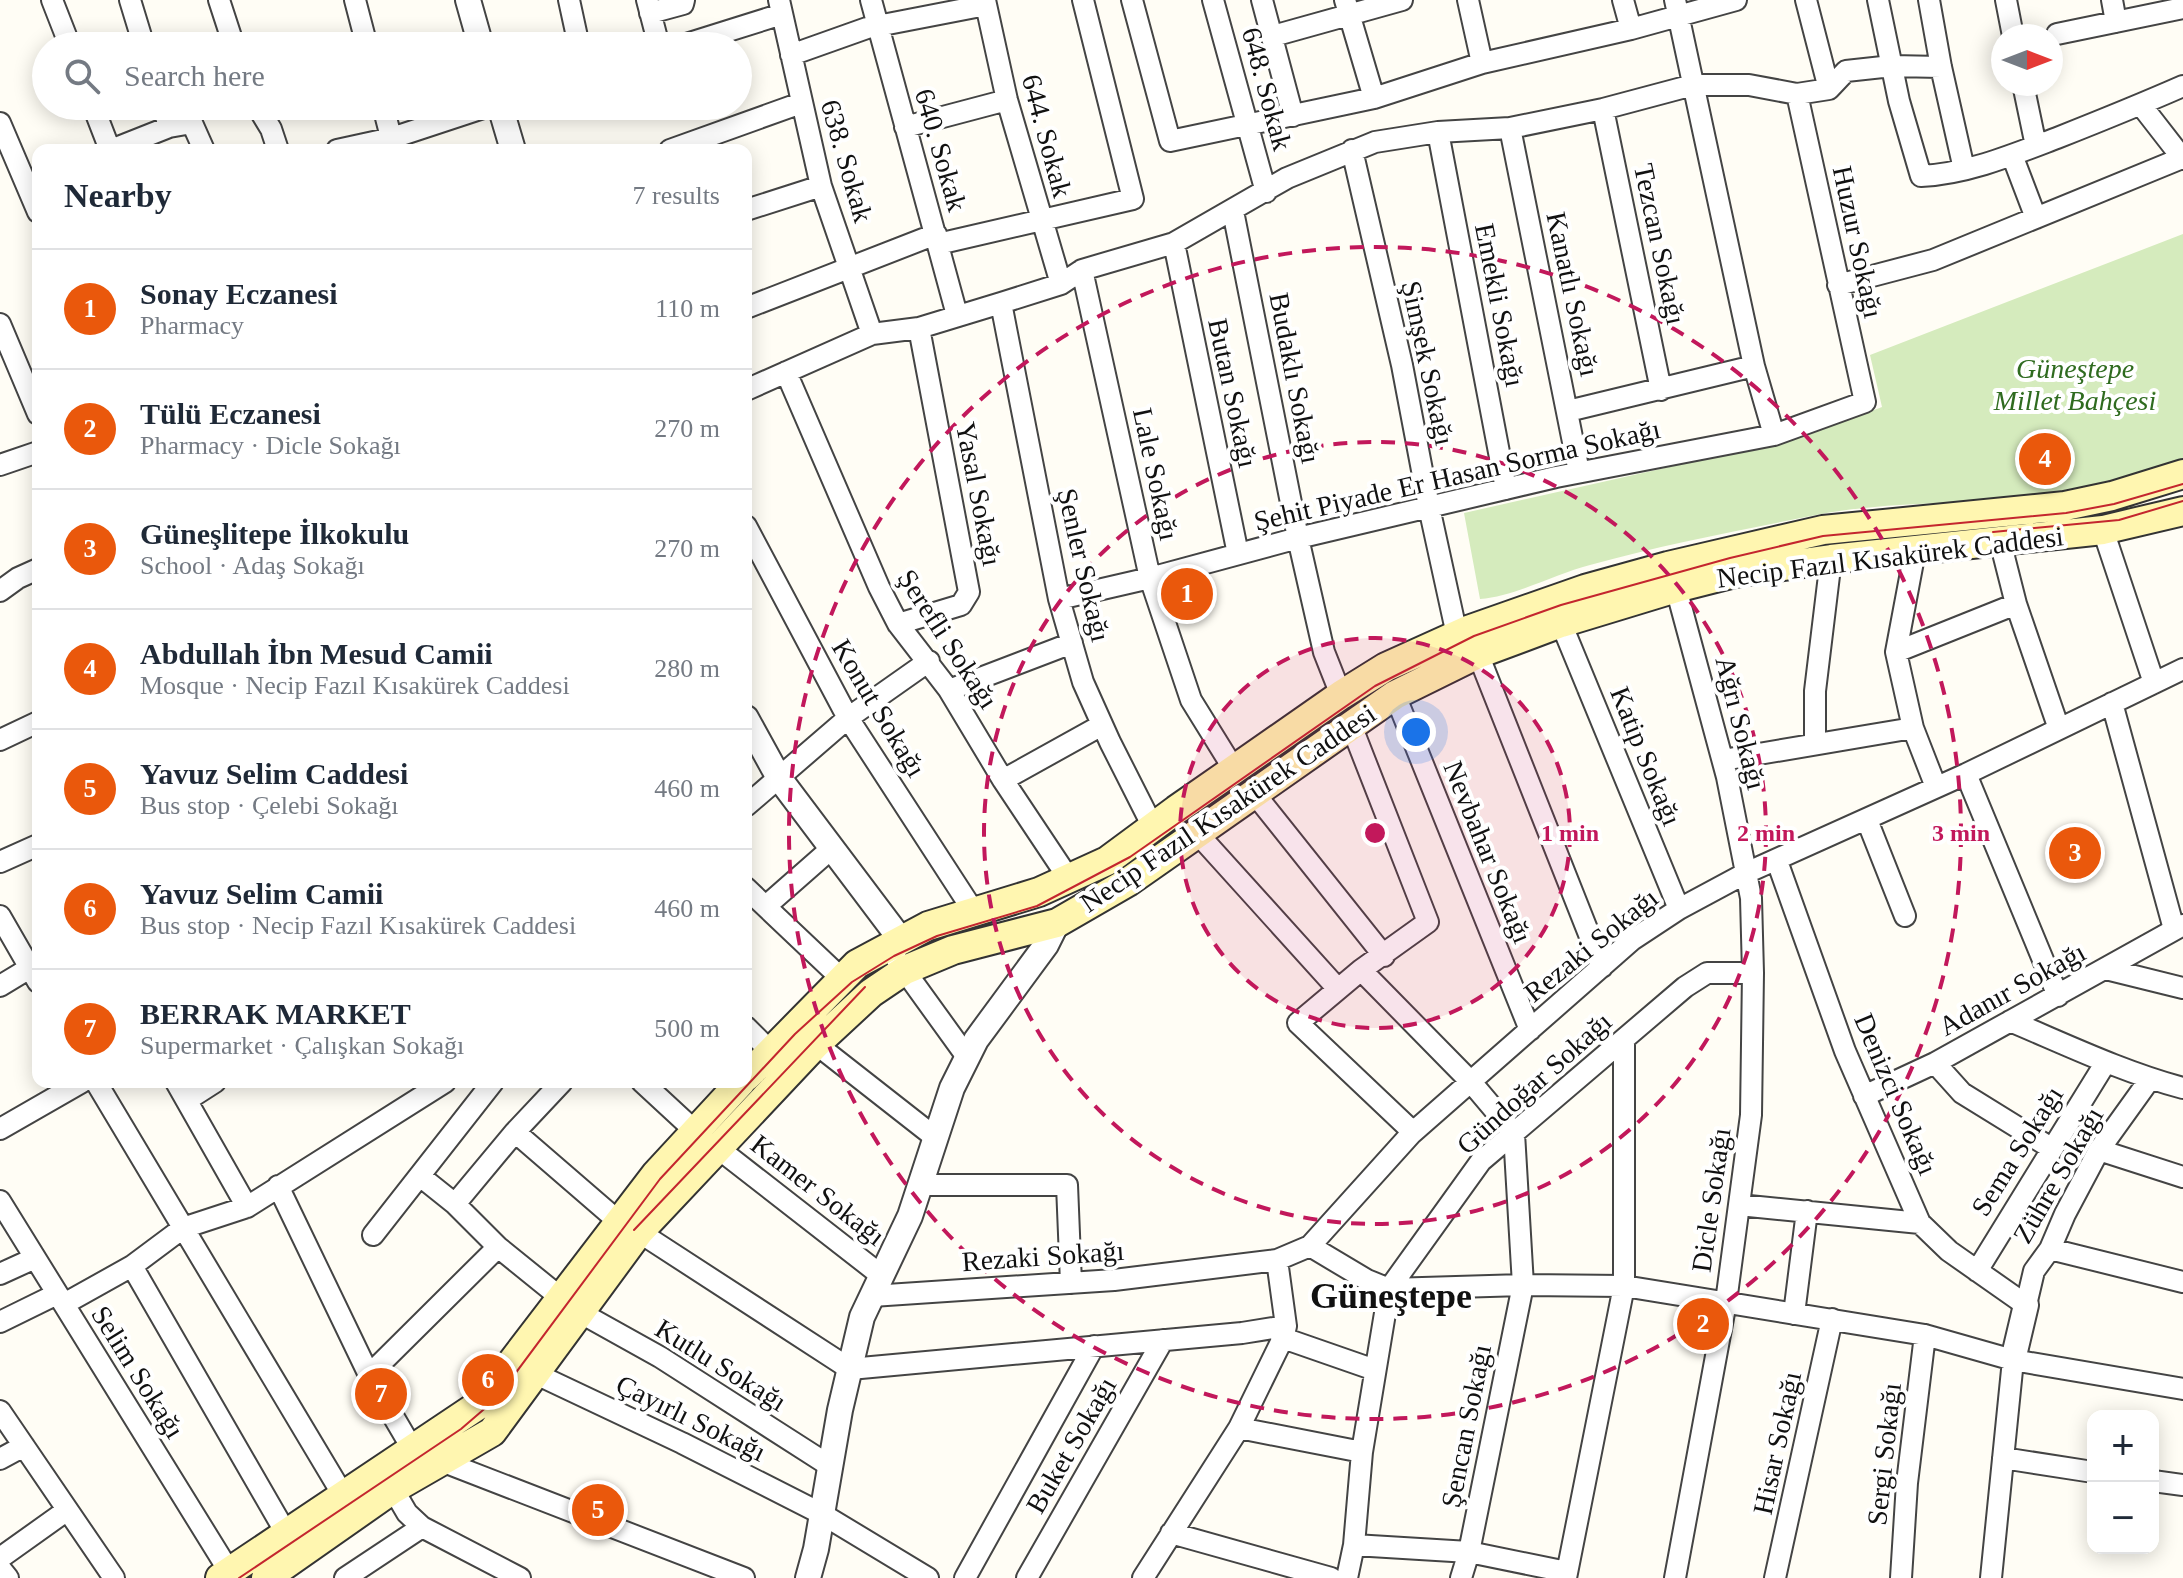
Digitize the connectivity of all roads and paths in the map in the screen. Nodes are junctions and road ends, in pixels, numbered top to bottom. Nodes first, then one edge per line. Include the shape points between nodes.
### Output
1 (52, 0) edge
2 (130, 0) edge
3 (219, 0) edge
4 (355, 0) edge
5 (468, 0) edge
6 (569, 0) edge
7 (684, 0) edge
8 (871, 0) edge
9 (1083, 0) edge
10 (1132, 0) edge
11 (1213, 0) edge
12 (1262, 0) edge
13 (1402, 0) edge
14 (1468, 0) edge
15 (1623, 0) edge
16 (1736, 0) edge
17 (1806, 0) edge
18 (1878, 0) edge
19 (1929, 0) edge
20 (2006, 0) edge
21 (2112, 0) edge
22 (986, 3) edge
23 (649, 7) edge
24 (781, 7) edge
25 (1348, 8) edge
26 (2183, 8) edge
27 (1677, 9) edge
28 (2116, 22) junction
29 (2011, 24) edge
30 (877, 28) junction
31 (1631, 29) junction
32 (65, 32) edge
33 (140, 32) edge
34 (229, 32) edge
35 (363, 32) edge
36 (477, 32) edge
37 (576, 32) edge
38 (655, 32) edge
39 (716, 32) edge
40 (2063, 33) edge
41 (1273, 36) junction
42 (791, 55) junction
43 (1482, 63) junction
44 (1892, 66) junction
45 (1941, 67) junction
46 (1693, 85) junction
47 (2183, 86) edge
48 (1829, 89) junction
49 (1797, 94) junction
50 (2026, 96) edge
51 (1374, 98) junction
52 (1007, 100) junction
53 (801, 103) junction
54 (2141, 105) junction
55 (1603, 109) junction
56 (1293, 116) junction
57 (98, 120) edge
58 (167, 120) edge
59 (266, 120) edge
60 (387, 120) edge
61 (454, 120) edge
62 (504, 120) edge
63 (0, 123) edge
64 (1248, 124) junction
65 (169, 127) junction
66 (905, 127) junction
67 (1510, 128) junction
68 (1438, 132) junction
69 (108, 144) edge
70 (125, 144) edge
71 (201, 144) edge
72 (276, 144) edge
73 (393, 144) edge
74 (511, 144) edge
75 (687, 144) edge
76 (2036, 146) junction
77 (1352, 150) junction
78 (2012, 155) junction
79 (2183, 159) edge
80 (1964, 169) junction
81 (32, 182) edge
82 (821, 186) junction
83 (1266, 192) junction
84 (752, 208) edge
85 (1233, 211) junction
86 (2036, 218) junction
87 (1041, 221) junction
88 (937, 239) junction
89 (1174, 243) junction
90 (849, 266) junction
91 (1082, 270) junction
92 (1061, 284) junction
93 (1838, 285) junction
94 (1001, 303) junction
95 (752, 306) edge
96 (957, 315) junction
97 (0, 324) edge
98 (919, 328) junction
99 (872, 334) junction
100 (1754, 366) junction
101 (786, 372) junction
102 (752, 387) edge
103 (1661, 390) junction
104 (32, 400) edge
105 (1865, 402) joint
106 (1568, 411) junction
107 (1774, 435) junction
108 (32, 454) edge
109 (0, 465) edge
110 (1579, 472) junction
111 (2183, 474) edge
112 (1506, 489) junction
113 (1429, 507) junction
114 (2183, 511) edge
115 (2103, 530) junction
116 (752, 537) edge
117 (1298, 538) junction
118 (2000, 541) junction
119 (1915, 551) junction
120 (1238, 554) junction
121 (1831, 559) junction
122 (32, 572) edge
123 (1150, 578) junction
124 (1676, 588) junction
125 (0, 591) edge
126 (1059, 599) junction
127 (2016, 604) junction
128 (1561, 623) junction
129 (898, 624) junction
130 (1457, 635) junction
131 (1072, 643) junction
132 (1896, 652) junction
133 (1478, 654) junction
134 (929, 661) junction
135 (2183, 669) edge
136 (2154, 683) junction
137 (949, 690) junction
138 (1341, 695) junction
139 (1395, 695) junction
140 (2112, 703) junction
141 (848, 718) junction
142 (32, 725) edge
143 (1102, 725) junction
144 (1351, 725) junction
145 (1913, 728) junction
146 (752, 729) edge
147 (2059, 729) junction
148 (0, 740) edge
149 (1815, 743) junction
150 (1723, 760) junction
151 (1235, 771) junction
152 (1966, 774) junction
153 (779, 778) junction
154 (1003, 780) junction
155 (1936, 787) junction
156 (1254, 793) junction
157 (752, 801) edge
158 (1867, 820) junction
159 (1153, 827) junction
160 (1197, 833) junction
161 (32, 848) edge
162 (832, 848) junction
163 (1777, 861) junction
164 (0, 862) edge
165 (1746, 873) junction
166 (1069, 879) junction
167 (752, 893) edge
168 (766, 906) junction
169 (1679, 909) junction
170 (974, 912) junction
171 (0, 916) edge
172 (1905, 916) dead end
173 (1057, 923) junction
174 (2178, 927) edge
175 (898, 952) junction
176 (1384, 956) junction
177 (32, 966) edge
178 (1602, 967) junction
179 (2106, 969) junction
180 (1361, 970) junction
181 (32, 972) edge
182 (1753, 973) junction
183 (842, 979) junction
184 (0, 986) edge
185 (2183, 988) edge
186 (1338, 989) junction
187 (2058, 996) junction
188 (2010, 1021) junction
189 (1530, 1030) junction
190 (752, 1033) edge
191 (1624, 1040) junction
192 (816, 1044) junction
193 (770, 1051) junction
194 (967, 1057) junction
195 (2106, 1062) junction
196 (1935, 1063) junction
197 (752, 1070) edge
198 (2150, 1079) junction
199 (1471, 1082) junction
200 (72, 1088) edge
201 (100, 1088) edge
202 (435, 1088) edge
203 (488, 1088) edge
204 (556, 1088) edge
205 (648, 1088) edge
206 (735, 1088) edge
207 (2183, 1088) edge
208 (182, 1091) edge
209 (1864, 1096) junction
210 (0, 1129) edge
211 (695, 1131) junction
212 (515, 1132) junction
213 (1413, 1132) junction
214 (1514, 1133) junction
215 (936, 1138) junction
216 (2051, 1148) junction
217 (719, 1149) junction
218 (2099, 1150) junction
219 (420, 1176) junction
220 (2183, 1177) edge
221 (920, 1185) junction
222 (278, 1186) junction
223 (0, 1201) edge
224 (455, 1204) junction
225 (1739, 1205) junction
226 (247, 1207) junction
227 (1807, 1211) junction
228 (1920, 1223) junction
229 (628, 1227) junction
230 (183, 1228) junction
231 (373, 1235) dead end
232 (1310, 1246) junction
233 (498, 1247) junction
234 (2050, 1249) junction
235 (35, 1258) junction
236 (1277, 1260) junction
237 (132, 1266) junction
238 (1977, 1271) junction
239 (0, 1274) edge
240 (2183, 1282) edge
241 (1071, 1283) junction
242 (1523, 1285) junction
243 (877, 1286) junction
244 (1624, 1286) junction
245 (1389, 1289) junction
246 (60, 1299) junction
247 (1726, 1302) junction
248 (571, 1305) junction
249 (2026, 1305) junction
250 (1794, 1314) junction
251 (1832, 1319) junction
252 (0, 1322) edge
253 (1284, 1332) junction
254 (1925, 1335) junction
255 (1163, 1340) junction
256 (1094, 1346) junction
257 (2013, 1360) junction
258 (850, 1369) junction
259 (1375, 1370) junction
260 (536, 1374) junction
261 (369, 1375) junction
262 (2183, 1389) edge
263 (0, 1411) edge
264 (1239, 1428) junction
265 (24, 1446) junction
266 (1362, 1452) junction
267 (425, 1456) junction
268 (2003, 1458) junction
269 (0, 1459) edge
270 (830, 1466) junction
271 (2087, 1471) edge
272 (2159, 1482) edge
273 (2183, 1485) edge
274 (393, 1489) junction
275 (343, 1495) junction
276 (66, 1511) junction
277 (822, 1514) junction
278 (422, 1527) junction
279 (286, 1533) junction
280 (1171, 1533) junction
281 (1354, 1545) junction
282 (1469, 1552) junction
283 (0, 1558) edge
284 (0, 1568) edge
285 (224, 1575) edge
286 (1567, 1575) edge
287 (508, 1576) edge
288 (731, 1576) edge
289 (8, 1578) edge
290 (114, 1578) edge
291 (266, 1578) edge
292 (345, 1578) edge
293 (808, 1578) edge
294 (928, 1578) edge
295 (965, 1578) edge
296 (1027, 1578) edge
297 (1143, 1578) edge
298 (1331, 1578) edge
299 (1347, 1578) edge
300 (1461, 1578) edge
301 (1675, 1578) edge
302 (1775, 1578) edge
303 (1901, 1578) edge
304 (1991, 1578) edge

1 - 32 street
2 - 33 street
3 - 34 street
4 - 35 street
5 - 36 street
6 - 37 street
7 - 23 street
8 - 30 street, 640. Sokak
9 - 87 street via 1133,199
10 - 64 street via 1170,141
11 - 64 street, 648. Sokak
12 - 41 street
13 - 25 street
14 - 43 street
15 - 31 street
16 - 27 street
17 - 48 street
18 - 44 street
19 - 45 street
20 - 29 street
21 - 28 street
22 - 30 street
22 - 52 street, 644. Sokak
23 - 38 street
24 - 39 street
24 - 42 street, 638. Sokak
25 - 41 street
25 - 51 street
26 - 28 street
27 - 31 street
27 - 46 street
28 - 40 street
30 - 42 street
30 - 66 street, 640. Sokak
31 - 43 street
41 - 56 street
42 - 53 street, 638. Sokak
43 - 51 street
44 - 45 street
44 - 48 street via 1846,71
44 - 80 street via 1921,176
45 - 80 street
46 - 49 street via 1749,85
46 - 55 street
46 - 100 street
47 - 54 street
48 - 49 street
49 - 93 street, Huzur Sokağı
50 - 76 street
51 - 56 street
52 - 66 street
52 - 87 street, 644. Sokak
53 - 75 street
53 - 82 street, 638. Sokak
54 - 76 street
54 - 79 street
55 - 67 street
55 - 103 street, Tezcan Sokağı
56 - 64 street
57 - 69 street
58 - 65 street
59 - 72 street
60 - 73 street
61 - 73 street
62 - 74 street
63 - 81 street
64 - 83 street, 648. Sokak
65 - 70 street
65 - 71 street via 192,123
66 - 88 street, 640. Sokak
67 - 68 street
67 - 106 street, Kanatlı Sokağı
68 - 77 street
68 - 112 street, Emekli Sokağı
76 - 78 street
77 - 83 street
77 - 113 street, Şimşek Sokağı
78 - 80 street
78 - 86 street
79 - 86 street
82 - 84 street
82 - 90 street, 638. Sokak
83 - 85 street
85 - 89 street
85 - 117 street, Budaklı Sokağı
86 - 93 street via 1933,260
87 - 88 street
87 - 92 street, 644. Sokak
88 - 90 street
88 - 96 street, 640. Sokak
89 - 91 street
89 - 120 street, Butan Sokağı
90 - 95 street
90 - 99 street, 638. Sokak
91 - 92 street
91 - 123 street, Lale Sokağı
92 - 94 street
93 - 105 street, Huzur Sokağı
94 - 96 street
94 - 126 street, Şenler Sokağı
96 - 98 street
97 - 104 street
98 - 99 street
98 - 129 street, Yasal Sokağı via 969,592 961,605
99 - 101 street
100 - 103 street
100 - 107 street
101 - 102 street
101 - 129 street, Şerefli Sokağı
103 - 106 street
105 - 107 street, Şehit Piyade Er Hasan Sorma Sokağı
106 - 110 street, Kanatlı Sokağı
107 - 110 street, Şehit Piyade Er Hasan Sorma Sokağı
108 - 109 street
110 - 112 street, Şehit Piyade Er Hasan Sorma Sokağı
111 - 130 main road, Necip Fazıl Kısakürek Caddesi via 2065,506 1823,530 1585,589
112 - 113 street, Şehit Piyade Er Hasan Sorma Sokağı
113 - 117 street, Şehit Piyade Er Hasan Sorma Sokağı
113 - 130 street, Şimşek Sokağı
114 - 115 main road, Necip Fazıl Kısakürek Caddesi
115 - 118 main road, Necip Fazıl Kısakürek Caddesi
115 - 136 street
116 - 141 street, Konut Sokağı
117 - 120 street, Şehit Piyade Er Hasan Sorma Sokağı
117 - 138 street, Budaklı Sokağı via 1324,652
118 - 119 main road, Necip Fazıl Kısakürek Caddesi
118 - 127 street
119 - 121 main road, Necip Fazıl Kısakürek Caddesi
119 - 132 street
120 - 123 street, Şehit Piyade Er Hasan Sorma Sokağı
121 - 124 main road, Necip Fazıl Kısakürek Caddesi
121 - 149 street via 1815,691
122 - 125 street
123 - 126 street, Şehit Piyade Er Hasan Sorma Sokağı
123 - 151 street, Lale Sokağı via 1191,700
124 - 128 main road, Necip Fazıl Kısakürek Caddesi
124 - 150 street, Ağrı Sokağı
126 - 131 street, Şenler Sokağı
127 - 132 street
127 - 147 street
128 - 133 main road, Necip Fazıl Kısakürek Caddesi
128 - 169 street, Katip Sokağı
129 - 134 street, Şerefli Sokağı
130 - 138 main road, Necip Fazıl Kısakürek Caddesi via 1386,667
131 - 137 street
131 - 143 street, Şenler Sokağı
132 - 145 street
133 - 139 main road, Necip Fazıl Kısakürek Caddesi
133 - 178 street
134 - 137 street, Şerefli Sokağı
134 - 141 street
135 - 136 street, Rezaki Sokağı
136 - 140 street, Rezaki Sokağı
137 - 154 street, Şerefli Sokağı
138 - 151 main road, Necip Fazıl Kısakürek Caddesi
139 - 144 main road, Necip Fazıl Kısakürek Caddesi
139 - 189 street, Nevbahar Sokağı
140 - 147 street, Rezaki Sokağı
140 - 174 street
141 - 153 street
141 - 170 street, Konut Sokağı
142 - 148 street
143 - 154 street
143 - 159 street, Şenler Sokağı
144 - 156 main road, Necip Fazıl Kısakürek Caddesi
144 - 176 street via 1428,922
145 - 149 street
145 - 155 street
146 - 153 street
147 - 152 street, Rezaki Sokağı
149 - 150 street
150 - 165 street, Ağrı Sokağı
151 - 159 main road, Necip Fazıl Kısakürek Caddesi
152 - 155 street, Rezaki Sokağı
152 - 187 street
153 - 157 street
153 - 162 street
154 - 166 street, Şerefli Sokağı
155 - 158 street, Rezaki Sokağı
156 - 160 main road, Necip Fazıl Kısakürek Caddesi
156 - 176 street
158 - 163 street, Rezaki Sokağı
158 - 172 street
159 - 166 main road, Necip Fazıl Kısakürek Caddesi via 1107,861
160 - 173 main road, Necip Fazıl Kısakürek Caddesi
160 - 186 street
161 - 164 street
162 - 168 street
162 - 175 street
163 - 165 street, Rezaki Sokağı
163 - 209 street, Denizci Sokağı
165 - 169 street, Rezaki Sokağı
165 - 182 street, Dicle Sokağı
166 - 170 main road, Necip Fazıl Kısakürek Caddesi
167 - 168 street
168 - 183 street
169 - 178 street, Rezaki Sokağı
170 - 175 main road, Necip Fazıl Kısakürek Caddesi via 928,926
171 - 177 street
173 - 175 main road, Necip Fazıl Kısakürek Caddesi via 953,950
173 - 194 street
174 - 179 street, Adanır Sokağı
175 - 183 main road, Necip Fazıl Kısakürek Caddesi via 857,964
175 - 192 main road, Necip Fazıl Kısakürek Caddesi via 871,993
175 - 194 street
176 - 180 street
178 - 189 street, Rezaki Sokağı
179 - 185 street
179 - 187 street, Adanır Sokağı
180 - 186 street
180 - 199 street
181 - 184 street
182 - 191 street, Gündoğar Sokağı via 1707,973
182 - 225 street, Dicle Sokağı via 1751,1115
183 - 193 main road, Necip Fazıl Kısakürek Caddesi
186 - 213 street via 1298,1023
187 - 188 street, Adanır Sokağı
188 - 195 street
188 - 196 street, Adanır Sokağı
189 - 199 street, Rezaki Sokağı
190 - 193 street
191 - 214 street, Gündoğar Sokağı
191 - 244 street
192 - 215 street
192 - 217 main road, Necip Fazıl Kısakürek Caddesi
193 - 197 main road, Necip Fazıl Kısakürek Caddesi
194 - 215 street
195 - 198 street
195 - 216 street, Sema Sokağı
196 - 209 street, Adanır Sokağı
196 - 216 street via 1962,1093
198 - 207 street
198 - 218 street, Zühre Sokağı
199 - 213 street, Rezaki Sokağı
199 - 214 street
200 - 210 street
201 - 230 street
202 - 222 street
203 - 219 street
204 - 212 street
205 - 211 street
206 - 211 main road, Necip Fazıl Kısakürek Caddesi
208 - 226 street
209 - 228 street, Denizci Sokağı
211 - 229 main road, Necip Fazıl Kısakürek Caddesi
212 - 224 street
212 - 229 street
213 - 232 street, Rezaki Sokağı
214 - 242 street, Şencan Sokağı
214 - 245 street, Gündoğar Sokağı via 1481,1161
215 - 221 street
216 - 238 street, Sema Sokağı
217 - 229 main road, Necip Fazıl Kısakürek Caddesi
217 - 243 street, Kamer Sokağı
218 - 220 street
218 - 234 street, Zühre Sokağı
219 - 224 street, Kutlu Sokağı
219 - 231 street
221 - 241 street via 1067,1185
221 - 243 street
222 - 226 street
222 - 261 street
223 - 235 street, Selim Sokağı
224 - 233 street, Kutlu Sokağı
225 - 227 street
225 - 247 street, Dicle Sokağı
226 - 230 street
227 - 228 street
227 - 250 street
228 - 238 street, Denizci Sokağı
229 - 248 main road, Necip Fazıl Kısakürek Caddesi
229 - 258 street
230 - 237 street
230 - 275 street
232 - 236 street, Rezaki Sokağı
232 - 245 street
233 - 248 street, Kutlu Sokağı
233 - 261 street
234 - 240 street
234 - 249 street, Zühre Sokağı via 2034,1271
235 - 239 street
235 - 246 street, Selim Sokağı
236 - 241 street, Rezaki Sokağı
236 - 253 street
237 - 246 street
237 - 279 street
238 - 249 street, Denizci Sokağı
241 - 243 street, Rezaki Sokağı
242 - 244 street
242 - 245 street
242 - 282 street, Şencan Sokağı
243 - 258 street via 862,1317
244 - 247 street
244 - 286 street
245 - 259 street
246 - 252 street
246 - 285 street, Selim Sokağı
247 - 250 street
247 - 301 street, Dicle Sokağı
248 - 260 main road, Necip Fazıl Kısakürek Caddesi
248 - 267 main road, Necip Fazıl Kısakürek Caddesi
248 - 270 street, Kutlu Sokağı
249 - 257 street
250 - 251 street
251 - 254 street
251 - 302 street, Hisar Sokağı
253 - 255 street
253 - 259 street
253 - 264 street
254 - 257 street
254 - 303 street, Sergi Sokağı
255 - 256 street
255 - 296 street, Buket Sokağı
256 - 258 street
256 - 295 street
257 - 262 street
257 - 268 street
258 - 270 street
259 - 266 street
260 - 267 main road, Necip Fazıl Kısakürek Caddesi via 492,1432
260 - 277 street, Çayırlı Sokağı
261 - 267 street
263 - 265 street
264 - 266 street
264 - 280 street
265 - 269 street
265 - 276 street
266 - 281 street
267 - 274 main road, Necip Fazıl Kısakürek Caddesi
267 - 275 main road, Necip Fazıl Kısakürek Caddesi
267 - 288 street
268 - 271 street
268 - 304 street
270 - 277 street
272 - 273 street
274 - 278 street
274 - 291 main road, Necip Fazıl Kısakürek Caddesi
275 - 279 main road, Necip Fazıl Kısakürek Caddesi
276 - 283 street
276 - 290 street
277 - 293 street
277 - 294 street, Çayırlı Sokağı
278 - 287 street
278 - 292 street
279 - 285 main road, Necip Fazıl Kısakürek Caddesi
280 - 297 street
280 - 298 street
281 - 282 street
281 - 299 street
282 - 286 street
282 - 300 street, Şencan Sokağı
284 - 289 street

